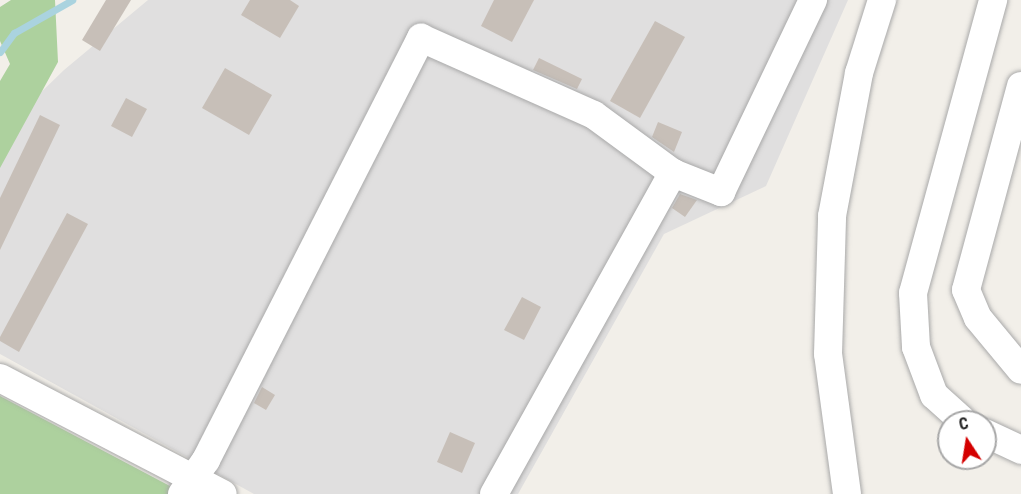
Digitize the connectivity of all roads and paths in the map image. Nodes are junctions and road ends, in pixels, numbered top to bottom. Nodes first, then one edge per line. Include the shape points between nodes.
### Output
1 (813, 0) edge
2 (882, 0) edge
3 (993, 0) edge
4 (1021, 86) edge
5 (673, 173) junction
6 (1021, 370) edge
7 (0, 378) edge
8 (951, 410) edge
9 (997, 439) edge
10 (1021, 450) edge
11 (188, 486) edge
12 (223, 494) edge
13 (494, 494) edge
14 (847, 494) edge

1 - 5 street via 721,192
2 - 14 street via 854,96 832,216 828,354
3 - 8 street via 913,293 916,347 934,395
4 - 6 street via 966,290 978,318
5 - 11 street via 594,115 421,38 206,460
5 - 13 street
7 - 11 street
9 - 10 street
11 - 12 street

